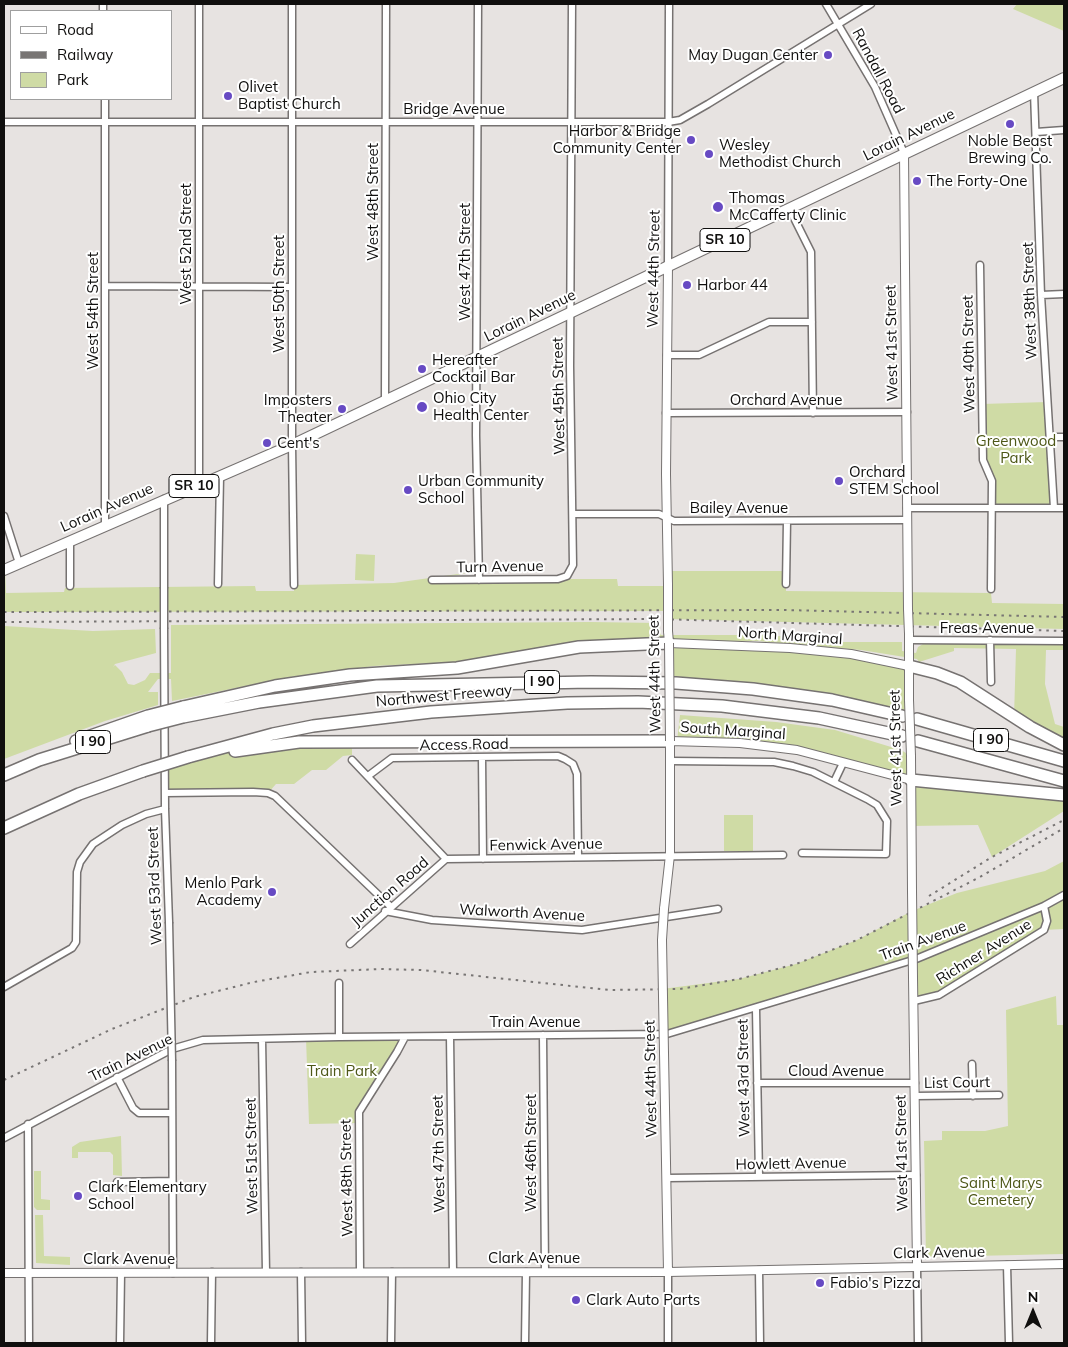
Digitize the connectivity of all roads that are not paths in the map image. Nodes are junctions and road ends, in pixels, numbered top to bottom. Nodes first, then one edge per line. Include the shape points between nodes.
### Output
1 (199, 4) edge
2 (292, 4) edge
3 (386, 4) edge
4 (478, 4) edge
5 (572, 4) edge
6 (826, 4) edge
7 (870, 4) edge
8 (671, 5) edge
9 (838, 24) junction
10 (1064, 78) edge
11 (1034, 92) junction
12 (104, 100) edge
13 (105, 121) junction
14 (199, 121) junction
15 (292, 121) junction
16 (386, 121) junction
17 (4, 122) edge
18 (478, 122) junction
19 (571, 122) junction
20 (668, 122) junction
21 (1064, 130) edge
22 (1036, 132) junction
23 (904, 153) junction
24 (790, 210) junction
25 (668, 266) junction
26 (980, 266) dead end
27 (105, 286) junction
28 (199, 286) junction
29 (292, 286) junction
30 (1064, 294) edge
31 (1041, 295) junction
32 (572, 312) junction
33 (812, 322) junction
34 (667, 355) junction
35 (478, 358) junction
36 (385, 401) junction
37 (907, 412) junction
38 (666, 413) junction
39 (813, 413) junction
40 (1050, 437) junction
41 (1064, 437) edge
42 (292, 445) junction
43 (220, 477) junction
44 (199, 484) junction
45 (164, 499) junction
46 (907, 508) junction
47 (993, 508) junction
48 (1054, 508) junction
49 (1064, 508) edge
50 (574, 514) junction
51 (4, 516) edge
52 (668, 518) junction
53 (907, 520) junction
54 (787, 521) junction
55 (105, 524) junction
56 (70, 541) junction
57 (19, 563) junction
58 (4, 570) edge
59 (567, 576) joint
60 (432, 580) dead end
61 (479, 580) junction
62 (218, 584) dead end
63 (294, 584) dead end
64 (786, 584) dead end
65 (70, 586) dead end
66 (991, 589) dead end
67 (909, 637) junction
68 (990, 640) junction
69 (1064, 641) edge
70 (669, 643) junction
71 (909, 666) junction
72 (991, 682) dead end
73 (183, 712) junction
74 (902, 716) dead end
75 (917, 719) dead end
76 (902, 736) dead end
77 (918, 740) dead end
78 (670, 741) junction
79 (1064, 745) edge
80 (191, 756) junction
81 (482, 757) junction
82 (352, 760) dead end
83 (670, 761) junction
84 (1064, 761) edge
85 (843, 762) junction
86 (4, 775) edge
87 (368, 776) junction
88 (911, 780) junction
89 (1064, 781) edge
90 (834, 782) junction
91 (165, 793) junction
92 (1064, 795) edge
93 (164, 809) junction
94 (4, 828) edge
95 (802, 853) dead end
96 (783, 855) dead end
97 (670, 856) junction
98 (578, 858) junction
99 (446, 859) junction
100 (483, 859) junction
101 (1064, 895) edge
102 (1044, 906) junction
103 (388, 909) junction
104 (718, 909) dead end
105 (350, 944) dead end
106 (339, 983) dead end
107 (4, 987) edge
108 (914, 1002) junction
109 (756, 1009) junction
110 (543, 1035) junction
111 (340, 1036) junction
112 (405, 1036) junction
113 (450, 1036) junction
114 (262, 1039) junction
115 (972, 1064) dead end
116 (117, 1077) junction
117 (757, 1083) junction
118 (915, 1083) junction
119 (999, 1095) dead end
120 (915, 1096) junction
121 (973, 1096) junction
122 (172, 1113) junction
123 (28, 1124) junction
124 (4, 1138) edge
125 (916, 1174) junction
126 (759, 1177) junction
127 (666, 1178) junction
128 (172, 1181) junction
129 (118, 1182) dead end
130 (1064, 1264) edge
131 (1007, 1265) junction
132 (917, 1268) junction
133 (759, 1270) junction
134 (212, 1272) junction
135 (266, 1272) junction
136 (301, 1272) junction
137 (360, 1272) junction
138 (392, 1272) junction
139 (453, 1272) junction
140 (526, 1272) junction
141 (545, 1272) junction
142 (668, 1272) junction
143 (4, 1273) edge
144 (30, 1273) junction
145 (121, 1273) junction
146 (173, 1273) junction
147 (30, 1343) edge
148 (120, 1343) edge
149 (211, 1343) edge
150 (302, 1343) edge
151 (391, 1343) edge
152 (525, 1343) edge
153 (668, 1343) edge
154 (760, 1343) edge
155 (918, 1343) edge
156 (1009, 1343) edge

1 - 14 street, West 52nd Street
2 - 15 street, West 50th Street
3 - 16 street, West 48th Street
4 - 18 street, West 47th Street
5 - 19 street, West 45th Street
6 - 9 street, Randall Road
7 - 9 street, Bridge Avenue
8 - 20 street, West 44th Street
9 - 20 street, Bridge Avenue via 701,108 680,120
9 - 23 street, Randall Road via 875,87
10 - 11 main road, Lorain Avenue / SR 10
11 - 22 street, West 38th Street
11 - 23 main road, Lorain Avenue / SR 10
12 - 13 street, West 54th Street
13 - 14 street, Bridge Avenue
13 - 17 street, Bridge Avenue
13 - 27 street, West 54th Street
14 - 15 street, Bridge Avenue
14 - 28 street, West 52nd Street
15 - 16 street, Bridge Avenue
15 - 29 street, West 50th Street
16 - 18 street, Bridge Avenue
16 - 36 street, West 48th Street
18 - 19 street, Bridge Avenue
18 - 35 street, West 47th Street
19 - 20 street, Bridge Avenue
19 - 32 street, West 45th Street
20 - 25 street, West 44th Street
21 - 22 street
22 - 31 street, West 38th Street
23 - 24 main road, Lorain Avenue / SR 10
23 - 37 street, West 41st Street
24 - 25 main road, Lorain Avenue / SR 10
24 - 33 street via 811,252
25 - 32 main road, Lorain Avenue / SR 10
25 - 34 street, West 44th Street
26 - 47 street, West 40th Street via 983,460 992,481
27 - 28 street
27 - 55 street, West 54th Street
28 - 29 street
28 - 44 street, West 52nd Street
29 - 42 street, West 50th Street
30 - 31 street
31 - 40 street, West 38th Street
32 - 35 main road, Lorain Avenue / SR 10
32 - 50 street, West 45th Street
33 - 34 street via 769,322 699,355
33 - 39 street
34 - 38 street, West 44th Street
35 - 36 main road, Lorain Avenue / SR 10
35 - 61 street, West 47th Street
36 - 42 main road, Lorain Avenue / SR 10
37 - 39 street, Orchard Avenue
37 - 46 street, West 41st Street
38 - 39 street, Orchard Avenue
38 - 52 street, West 44th Street
40 - 41 street
40 - 48 street, West 38th Street
42 - 43 main road, Lorain Avenue / SR 10
42 - 63 street, West 50th Street
43 - 44 main road, Lorain Avenue / SR 10
43 - 62 street
44 - 45 main road, Lorain Avenue / SR 10
45 - 55 main road, Lorain Avenue / SR 10
45 - 91 street, West 53rd Street, bridge
46 - 47 street
46 - 53 street, West 41st Street
47 - 48 street
47 - 66 street, West 40th Street
48 - 49 street
50 - 52 street, Bailey Avenue via 659,514
50 - 59 street, West 45th Street via 573,565
51 - 57 street
52 - 54 street, Bailey Avenue via 674,522
52 - 70 street, West 44th Street, bridge
53 - 54 street, Bailey Avenue
53 - 67 street, West 41st Street, bridge
54 - 64 street
55 - 56 main road, Lorain Avenue / SR 10
56 - 57 main road, Lorain Avenue / SR 10
56 - 65 street
57 - 58 main road, Lorain Avenue / SR 10
59 - 61 street, Turn Avenue via 558,579
60 - 61 street, Turn Avenue
67 - 68 street, Freas Avenue
67 - 71 street, West 41st Street
68 - 69 street, Freas Avenue
68 - 72 street
70 - 71 street, North Marginal via 851,654
70 - 73 highway via 587,646 457,668 350,675 275,686
70 - 78 street, West 44th Street, bridge
71 - 79 highway via 937,672 960,682
71 - 88 street, West 41st Street, bridge
73 - 74 highway, Northwest Freeway / I 90 via 377,686 591,682 676,683 753,689 832,700
73 - 86 highway, Northwest Freeway / I 90, bridge via 148,721
75 - 84 highway, I 90
76 - 80 highway, Northwest Freeway / I 90 via 819,718 722,706 567,702 338,723 273,734
77 - 89 highway, I 90
78 - 80 highway via 299,742
78 - 83 street, West 44th Street
78 - 85 street, South Marginal via 740,742 797,750
80 - 94 highway, Northwest Freeway / I 90, bridge via 79,794
81 - 87 street, Access Road via 392,758
81 - 98 street, Access Road via 558,756 573,764
81 - 100 street
82 - 87 street
83 - 90 street via 774,762 813,772
83 - 97 street, West 44th Street
85 - 88 street, South Marginal
85 - 90 street
87 - 99 street
88 - 92 highway
88 - 108 street, West 41st Street, bridge
90 - 95 street via 867,799 883,813 887,830 886,854
91 - 93 street, West 53rd Street
91 - 103 street via 253,792 276,796
93 - 107 street via 122,825 93,844 77,872 76,942 72,948
93 - 122 street, West 53rd Street, bridge
96 - 97 street, Fenwick Avenue
97 - 98 street, Fenwick Avenue
97 - 127 street, West 44th Street, bridge via 662,940
98 - 100 street, Fenwick Avenue
99 - 100 street, Fenwick Avenue
99 - 103 street, Junction Road
101 - 102 street, Train Avenue
102 - 108 street, Richner Avenue via 1047,921 1044,930 939,995
102 - 109 street, Train Avenue via 916,959
103 - 104 street, Walworth Avenue via 432,920 582,930
103 - 105 street, Junction Road
106 - 111 street
108 - 118 street, West 41st Street
109 - 110 street, Train Avenue via 667,1034
109 - 117 street, West 43rd Street
110 - 113 street, Train Avenue
110 - 141 street, West 46th Street
111 - 112 street, Train Avenue
111 - 114 street, Train Avenue
112 - 113 street, Train Avenue
112 - 137 street, West 48th Street via 359,1112
113 - 139 street, West 47th Street
114 - 116 street, Train Avenue via 203,1040 172,1049
114 - 135 street, West 51st Street
115 - 121 street
116 - 122 street via 133,1108 139,1113
116 - 123 street, Train Avenue
117 - 118 street, Cloud Avenue
117 - 126 street, West 43rd Street
118 - 120 street, West 41st Street
119 - 121 street, List Court
120 - 121 street, List Court
120 - 125 street, West 41st Street
122 - 128 street, West 53rd Street
123 - 124 street, Train Avenue
123 - 144 street
125 - 126 street, Howlett Avenue
125 - 132 street, West 41st Street
126 - 127 street, Howlett Avenue
127 - 142 street, West 44th Street
128 - 129 street
128 - 146 street, West 53rd Street
130 - 131 street, Clark Avenue
131 - 132 street, Clark Avenue
131 - 156 street
132 - 133 street, Clark Avenue
132 - 155 street, West 41st Street
133 - 142 street, Clark Avenue
133 - 154 street
134 - 135 street, Clark Avenue
134 - 146 street, Clark Avenue
134 - 149 street
135 - 136 street, Clark Avenue
136 - 137 street, Clark Avenue
136 - 150 street
137 - 138 street, Clark Avenue
138 - 139 street, Clark Avenue
138 - 151 street
139 - 140 street, Clark Avenue
140 - 141 street, Clark Avenue
140 - 152 street
141 - 142 street, Clark Avenue
142 - 153 street, West 44th Street
143 - 144 street, Clark Avenue
144 - 145 street, Clark Avenue
144 - 147 street
145 - 146 street, Clark Avenue
145 - 148 street

